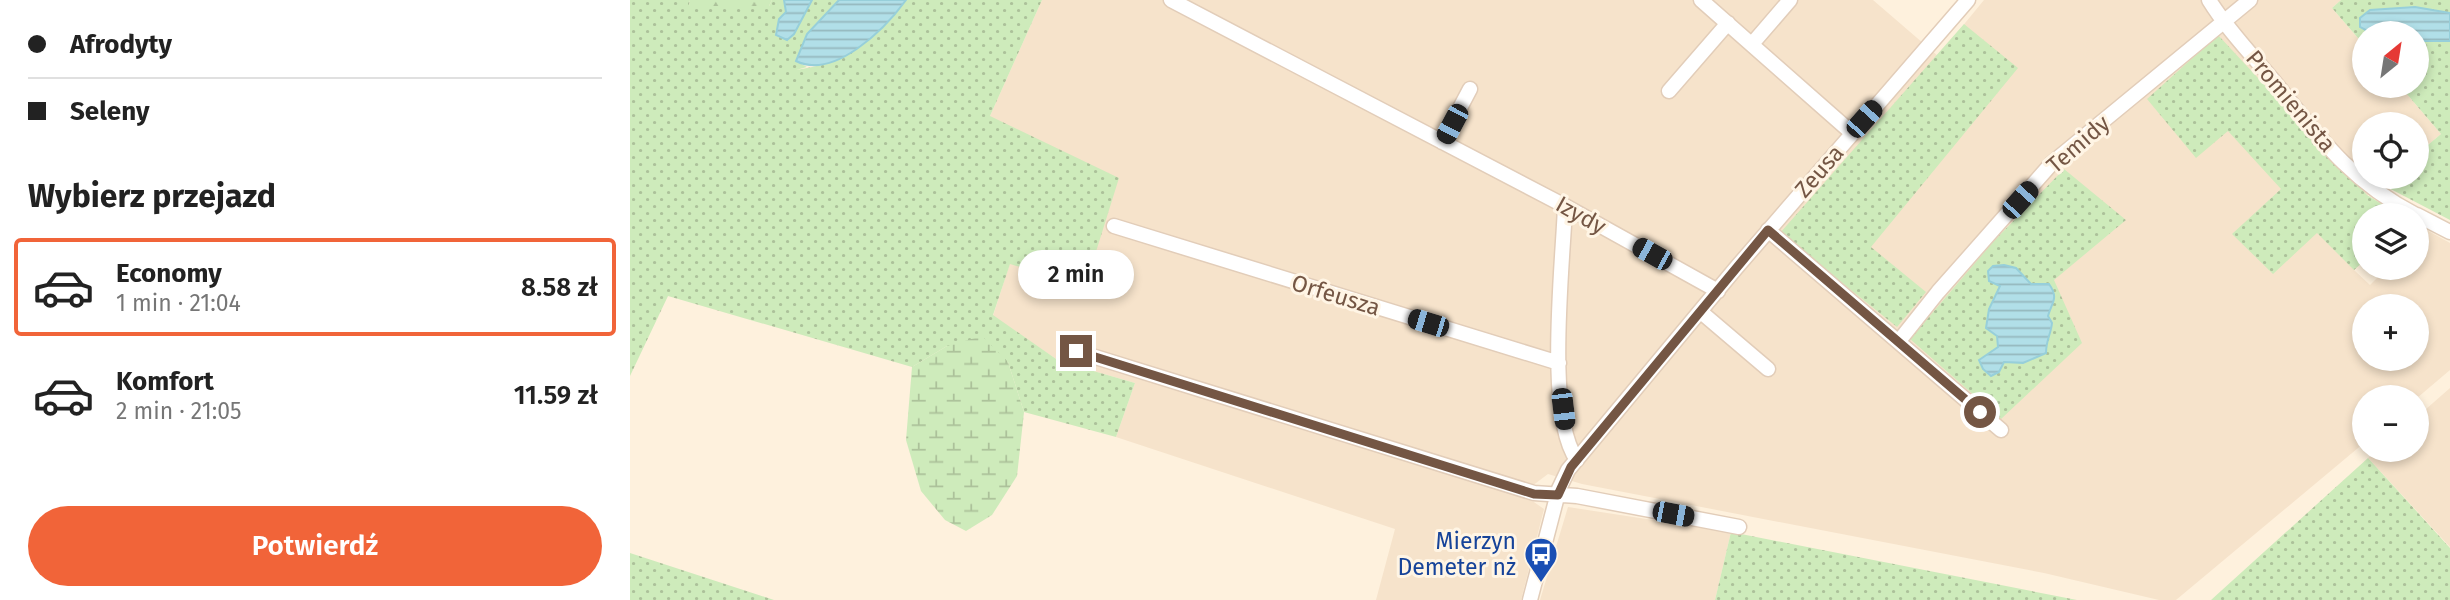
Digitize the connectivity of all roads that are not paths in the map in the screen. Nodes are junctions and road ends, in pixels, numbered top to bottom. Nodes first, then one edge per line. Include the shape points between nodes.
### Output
1 (1171, 0) edge
2 (1701, 0) edge
3 (1790, 0) edge
4 (1968, 0) edge
5 (2209, 0) edge
6 (2250, 0) edge
7 (2224, 22) junction
8 (1728, 23) junction
9 (1752, 44) junction
10 (1470, 89) dead end
11 (1669, 91) dead end
12 (1852, 133) junction
13 (1442, 142) junction
14 (2393, 203) edge
15 (1565, 206) junction
16 (2429, 221) edge
17 (1114, 226) dead end
18 (1768, 230) junction
19 (2450, 232) edge
20 (1718, 291) junction
21 (1700, 312) junction
22 (1899, 341) junction
23 (1076, 351) dead end
24 (1559, 363) junction
25 (1768, 369) dead end
26 (2001, 430) dead end
27 (1577, 460) junction
28 (1558, 495) junction
29 (1739, 527) dead end
30 (1530, 600) edge

1 - 13 street, Izydy
2 - 8 street
3 - 9 street
4 - 12 street, Zeusa
5 - 7 street, Promienista
6 - 7 street, Temidy
7 - 14 street, Promienista via 2324,143 2360,181
7 - 22 street, Temidy via 2053,163
8 - 9 street
8 - 11 street
9 - 12 street
10 - 13 street
12 - 18 street, Zeusa
13 - 15 street, Izydy
15 - 20 street, Izydy
15 - 24 street
16 - 19 street, Promienista
17 - 24 street, Orfeusza
18 - 20 street, Zeusa
18 - 22 street
20 - 21 street, Zeusa
21 - 25 street
21 - 27 street, Zeusa
22 - 26 street
23 - 28 street via 1534,494
24 - 27 street via 1566,433
27 - 28 street, Zeusa
28 - 29 street
28 - 30 street, Zeusa

